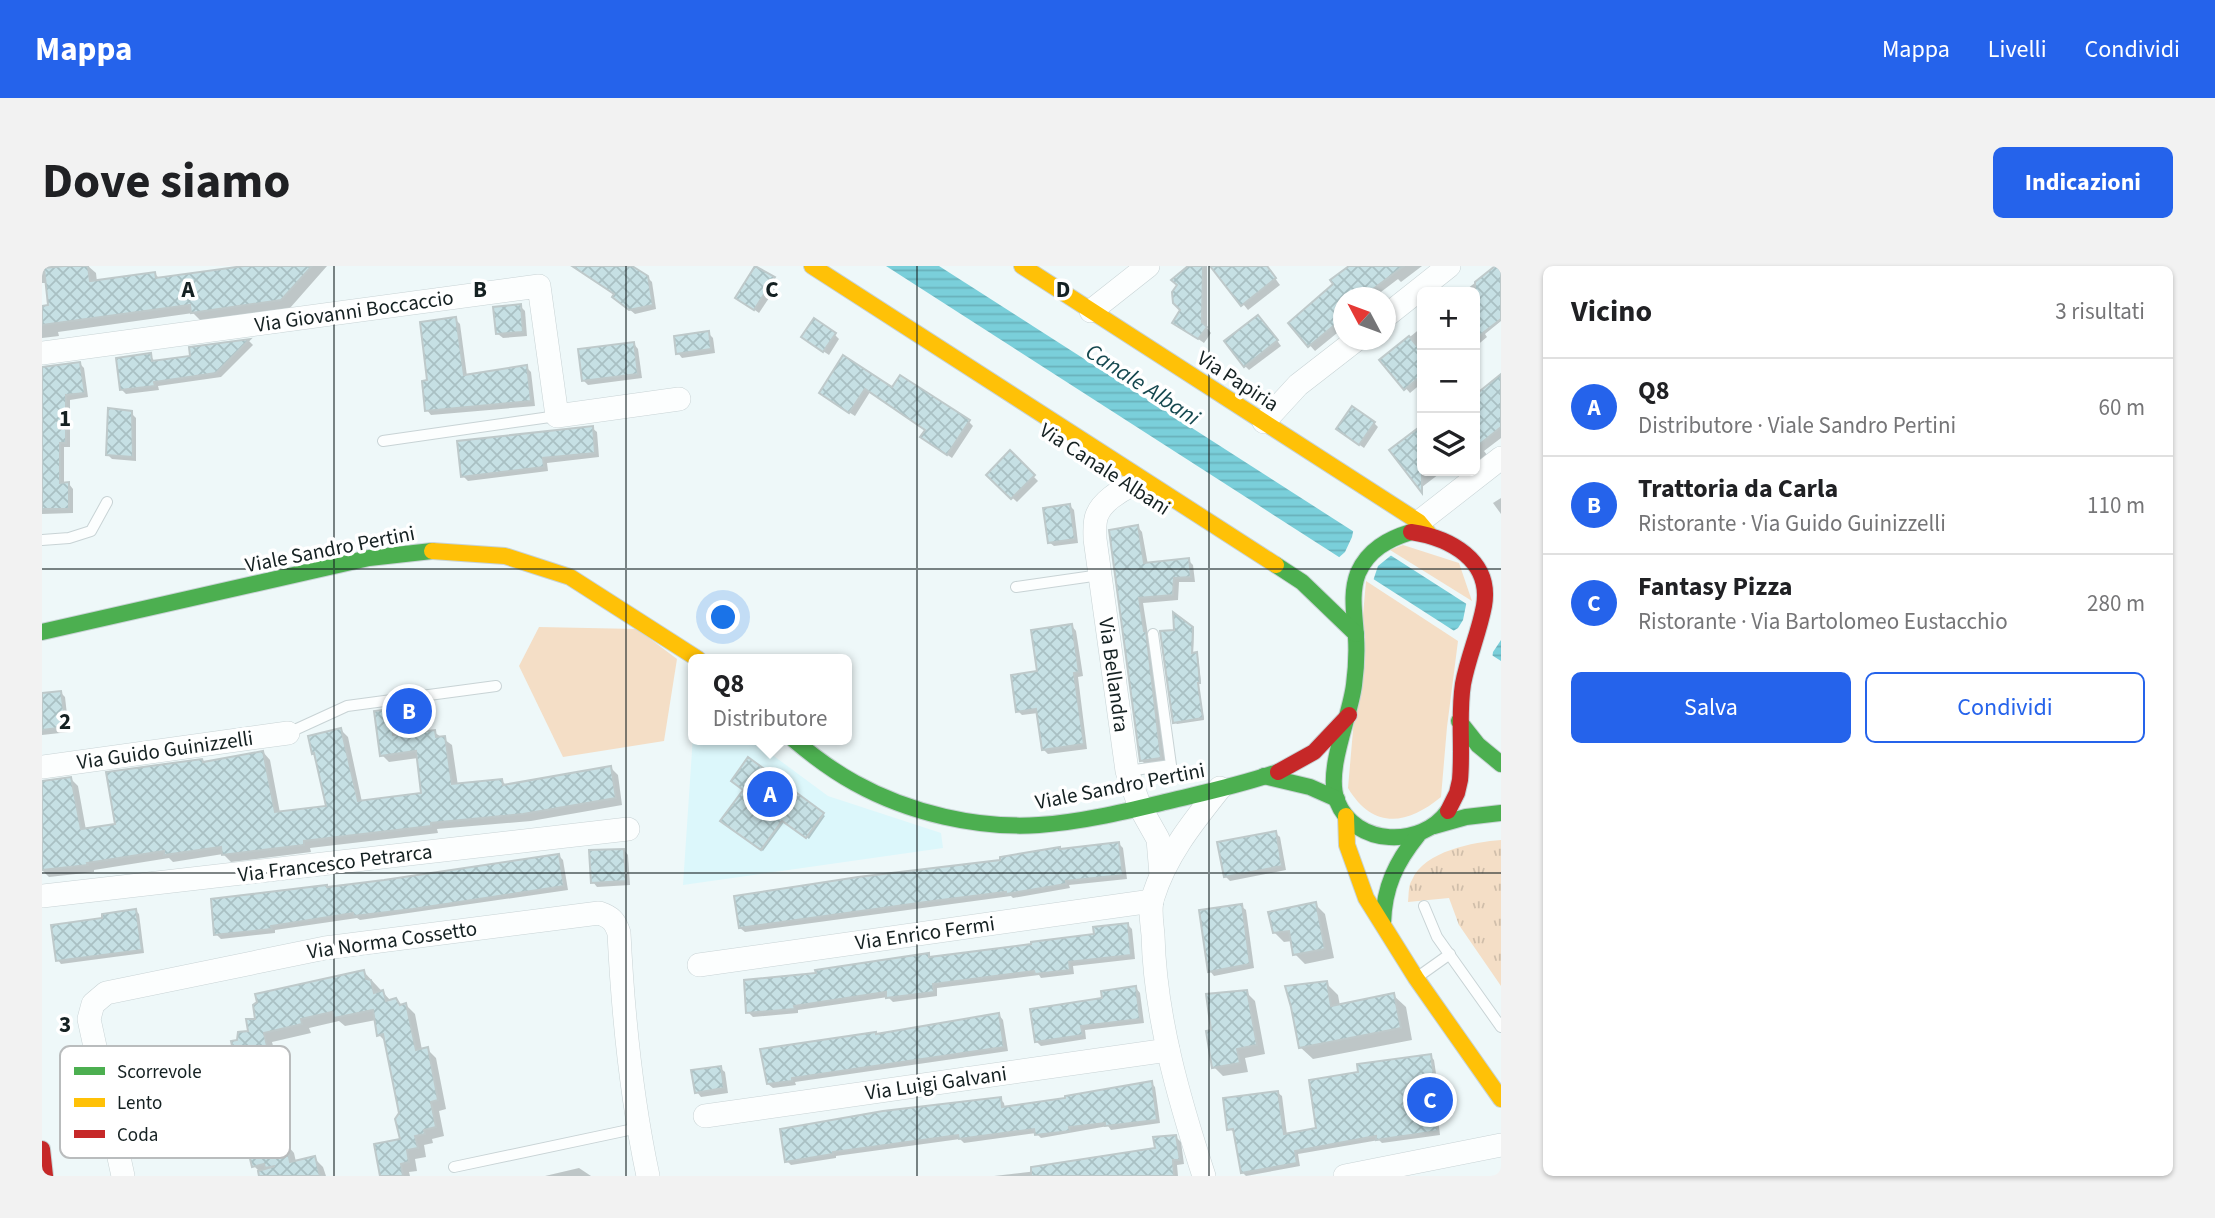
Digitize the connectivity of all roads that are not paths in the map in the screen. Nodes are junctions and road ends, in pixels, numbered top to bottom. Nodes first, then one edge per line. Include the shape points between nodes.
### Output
1 (812, 266) edge
2 (1022, 266) edge
3 (1148, 266) edge
4 (1449, 266) edge
5 (1396, 307) edge
6 (1091, 311) junction
7 (939, 346) junction
8 (1343, 350) edge
9 (42, 353) edge
10 (679, 399) dead end
11 (557, 416) junction
12 (1264, 422) junction
13 (383, 441) dead end
14 (1501, 458) edge
15 (1132, 485) junction
16 (107, 502) dead end
17 (1424, 528) junction
18 (42, 540) edge
19 (1469, 554) junction
20 (1284, 570) junction
21 (1501, 573) edge
22 (1100, 575) junction
23 (1016, 587) dead end
24 (1497, 618) dead end
25 (43, 624) edge
26 (72, 625) junction
27 (1153, 634) dead end
28 (1356, 634) junction
29 (1473, 643) junction
30 (42, 645) edge
31 (690, 654) edge
32 (496, 686) dead end
33 (1349, 715) junction
34 (1459, 721) junction
35 (288, 733) joint
36 (800, 745) edge
37 (1501, 764) edge
38 (42, 767) edge
39 (1127, 771) junction
40 (1264, 776) junction
41 (1220, 788) junction
42 (1337, 799) junction
43 (1140, 807) junction
44 (1501, 813) edge
45 (1346, 816) junction
46 (1434, 826) junction
47 (628, 829) dead end
48 (1418, 835) junction
49 (1161, 875) junction
50 (42, 897) edge
51 (1152, 901) junction
52 (1424, 906) dead end
53 (1383, 923) junction
54 (1450, 954) junction
55 (699, 965) dead end
56 (1416, 978) junction
57 (1501, 1027) edge
58 (95, 1046) edge
59 (1168, 1050) junction
60 (1501, 1099) edge
61 (705, 1116) dead end
62 (638, 1128) junction
63 (1501, 1145) edge
64 (42, 1149) edge
65 (119, 1158) edge
66 (454, 1167) dead end
67 (45, 1176) edge
68 (123, 1176) edge
69 (648, 1176) edge
70 (1204, 1176) edge
71 (1345, 1176) edge

1 - 7 main road, Via Canale Albani
2 - 6 main road, Via Papiria
3 - 6 street
4 - 5 street
6 - 12 main road, Via Papiria
7 - 15 street, Via Canale Albani via 957,371
7 - 20 main road, Via Canale Albani
8 - 12 street via 1298,385
9 - 11 street, Via Giovanni Boccaccio via 539,286
10 - 11 street
11 - 13 lane
12 - 17 main road, Via Papiria
14 - 17 street
15 - 20 street, Via Canale Albani via 1254,567
15 - 22 street, Via Bellandra via 1096,516
16 - 18 lane via 91,531
17 - 19 main road, Via Papiria
17 - 28 main road via 1393,537 1377,547 1361,567 1353,587
19 - 21 main road
19 - 29 main road via 1480,570 1485,598
20 - 28 main road, Via Canale Albani
22 - 23 lane
22 - 39 street, Via Bellandra
24 - 29 main road
25 - 26 main road, Viale Sandro Pertini
26 - 30 main road, Viale Sandro Pertini
26 - 31 main road, Viale Sandro Pertini via 369,558 441,550 505,556 570,577
27 - 39 lane via 1171,765
28 - 33 main road
29 - 34 main road
32 - 35 lane via 347,706
33 - 40 main road, Viale Sandro Pertini via 1306,757
33 - 42 main road via 1336,765
34 - 37 main road
34 - 46 main road via 1458,789 1452,807
35 - 38 street, Via Guido Guinizzelli
36 - 43 main road, Viale Sandro Pertini via 863,788 941,815 999,826 1060,824
39 - 43 street, Via Bellandra
40 - 41 main road, Viale Sandro Pertini
40 - 42 main road, Viale Sandro Pertini via 1304,784
41 - 43 main road, Viale Sandro Pertini
41 - 49 street, Via Bellandra via 1180,840
42 - 45 main road
43 - 49 street, Via Bellandra via 1158,839
44 - 46 main road
45 - 48 main road via 1360,829 1380,836
45 - 53 main road via 1347,845 1356,875
46 - 48 main road
47 - 50 street, Via Francesco Petrarca
48 - 53 main road via 1387,883
49 - 51 street, Via Bellandra
51 - 55 street, Via Enrico Fermi
51 - 59 street, Via Bellandra via 1153,951
52 - 54 lane
53 - 56 main road
54 - 56 lane
54 - 57 lane
56 - 60 main road
58 - 62 street, Via Norma Cossetto via 89,1019 93,1004 106,993 325,948 599,914 609,916 619,933
59 - 61 street, Via Luigi Galvani
59 - 70 street, Via Bellandra
62 - 66 lane
62 - 69 street, Via Norma Cossetto
63 - 71 street
64 - 67 main road
65 - 68 street, Via Norma Cossetto

